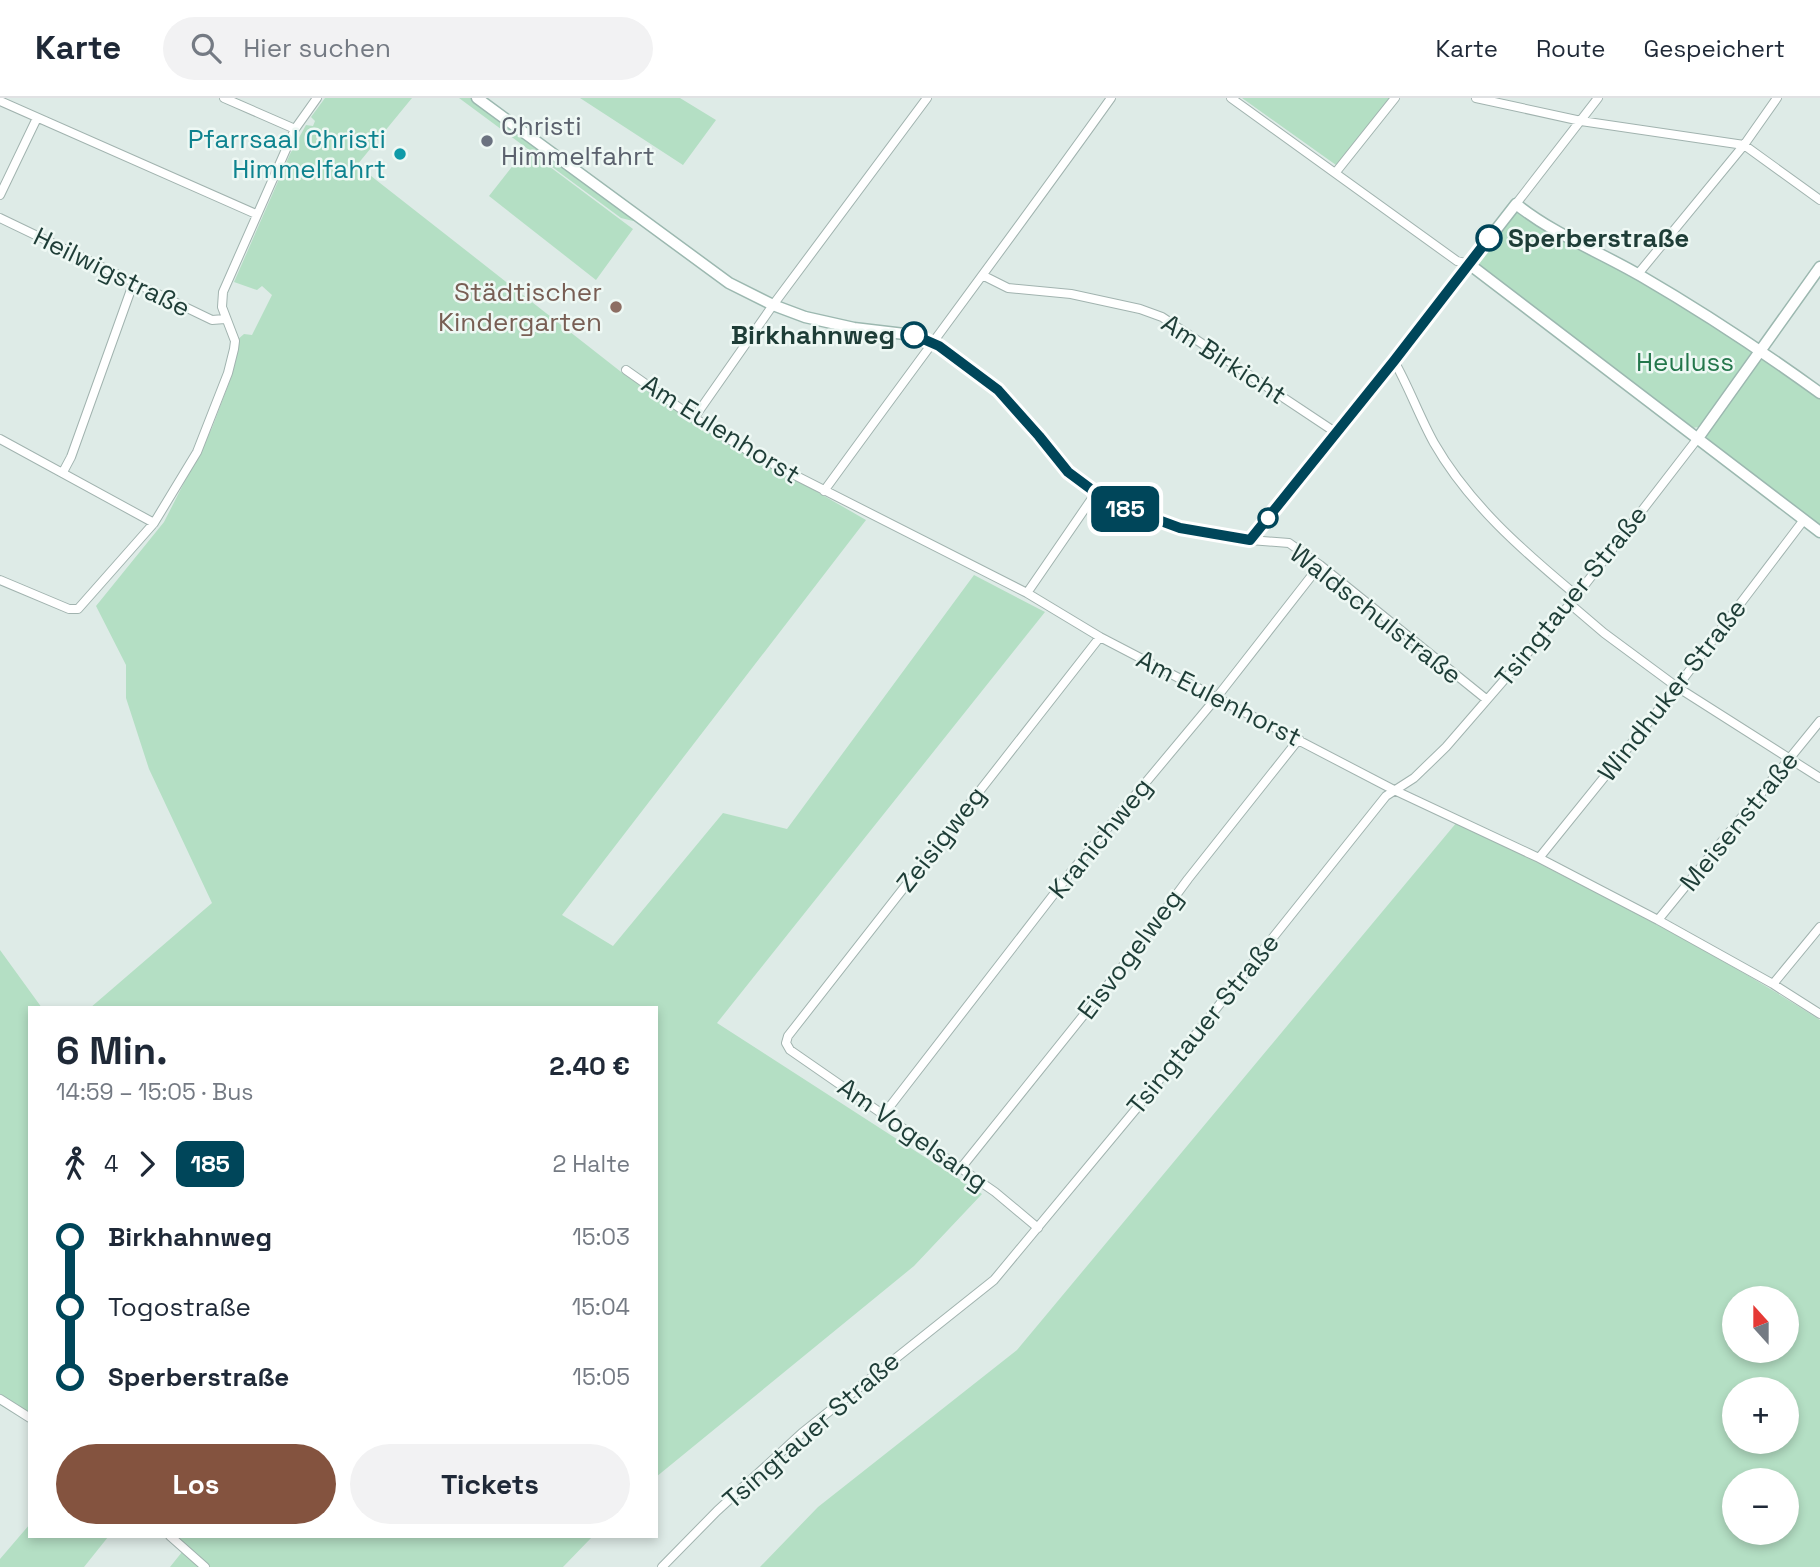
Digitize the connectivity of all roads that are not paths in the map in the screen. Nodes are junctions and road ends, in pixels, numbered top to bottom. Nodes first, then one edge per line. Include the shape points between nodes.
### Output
1 (224, 98) edge
2 (317, 98) edge
3 (477, 98) edge
4 (928, 98) edge
5 (1111, 98) edge
6 (1231, 98) edge
7 (1395, 98) edge
8 (1476, 98) edge
9 (1598, 98) edge
10 (1777, 98) edge
11 (0, 101) edge
12 (37, 118) junction
13 (1581, 121) junction
14 (295, 129) junction
15 (1744, 145) junction
16 (1336, 172) junction
17 (0, 195) edge
18 (1820, 200) edge
19 (1516, 204) junction
20 (256, 214) junction
21 (0, 218) edge
22 (1468, 264) junction
23 (1820, 267) edge
24 (1639, 274) junction
25 (984, 276) junction
26 (134, 284) junction
27 (773, 305) junction
28 (225, 318) junction
29 (933, 342) junction
30 (1761, 350) junction
31 (1394, 361) junction
32 (626, 370) dead end
33 (1820, 393) edge
34 (694, 418) junction
35 (1335, 432) junction
36 (1698, 438) junction
37 (0, 439) edge
38 (63, 472) junction
39 (824, 491) junction
40 (1095, 494) junction
41 (1803, 521) junction
42 (154, 523) junction
43 (1820, 532) edge
44 (1250, 540) junction
45 (1320, 565) junction
46 (0, 580) edge
47 (1027, 593) junction
48 (1576, 595) junction
49 (1570, 604) junction
50 (1100, 636) junction
51 (1677, 687) junction
52 (1217, 697) junction
53 (1486, 699) junction
54 (1820, 721) edge
55 (1299, 739) junction
56 (1791, 759) junction
57 (1820, 778) edge
58 (1394, 790) junction
59 (1539, 858) junction
60 (1658, 920) junction
61 (1820, 927) edge
62 (1773, 984) junction
63 (1820, 1014) edge
64 (786, 1043) joint
65 (884, 1114) junction
66 (961, 1168) junction
67 (1038, 1228) junction
68 (0, 1399) edge
69 (28, 1417) edge
70 (172, 1538) edge
71 (205, 1567) edge
72 (662, 1567) edge

1 - 14 street
2 - 14 street
3 - 27 street, Waldschulstraße via 702,265
4 - 27 street
5 - 25 street
6 - 16 street
7 - 16 street
8 - 13 street
9 - 13 street
10 - 15 street
11 - 12 street
12 - 17 street
12 - 20 street
13 - 15 street
13 - 19 street
14 - 20 street
15 - 18 street
15 - 24 street
16 - 22 street via 1457,261
19 - 22 street
19 - 24 street
20 - 28 street via 223,292
21 - 26 street, Heilwigstraße
22 - 31 street
22 - 36 street
23 - 30 street
24 - 30 street
25 - 29 street
25 - 35 street, Am Birkicht via 1008,288 1071,294 1161,317
26 - 28 street, Heilwigstraße via 212,320
26 - 38 street
27 - 29 street, Waldschulstraße via 817,320
27 - 34 street
28 - 42 street via 235,341 229,373 197,452
29 - 39 street
29 - 40 street, Waldschulstraße via 998,390 1063,467
30 - 33 street
30 - 36 street
31 - 35 street
31 - 48 street via 1433,442 1463,487 1509,536
32 - 34 street, Am Eulenhorst
34 - 39 street, Am Eulenhorst
35 - 44 street
36 - 41 street
36 - 48 street, Tsingtauer Straße
37 - 38 street
38 - 42 street
39 - 47 street, Am Eulenhorst
40 - 44 street, Waldschulstraße via 1180,528
40 - 47 street
41 - 43 street
41 - 51 street, Windhuker Straße
42 - 46 street via 78,609
44 - 45 street, Waldschulstraße via 1289,543
45 - 52 street, Kranichweg
45 - 53 street, Waldschulstraße
47 - 50 street, Am Eulenhorst
48 - 49 street, Tsingtauer Straße
49 - 51 street
49 - 53 street, Tsingtauer Straße
50 - 52 street, Am Eulenhorst
50 - 64 street, Zeisigweg
51 - 56 street
51 - 59 street, Windhuker Straße
52 - 55 street, Am Eulenhorst
52 - 65 street, Kranichweg via 1071,872
53 - 58 street, Tsingtauer Straße via 1414,779
54 - 56 street, Meisenstraße
55 - 58 street, Am Eulenhorst
55 - 66 street, Eisvogelweg
56 - 57 street
56 - 60 street, Meisenstraße
58 - 59 street, Am Eulenhorst
58 - 67 street, Tsingtauer Straße
59 - 60 street, Am Eulenhorst
60 - 62 street, Am Eulenhorst
61 - 62 street
62 - 63 street, Am Eulenhorst
64 - 65 street, Am Vogelsang
65 - 66 street, Am Vogelsang
66 - 67 street, Am Vogelsang
67 - 72 street, Tsingtauer Straße via 994,1280 802,1433
68 - 69 street
70 - 71 street

